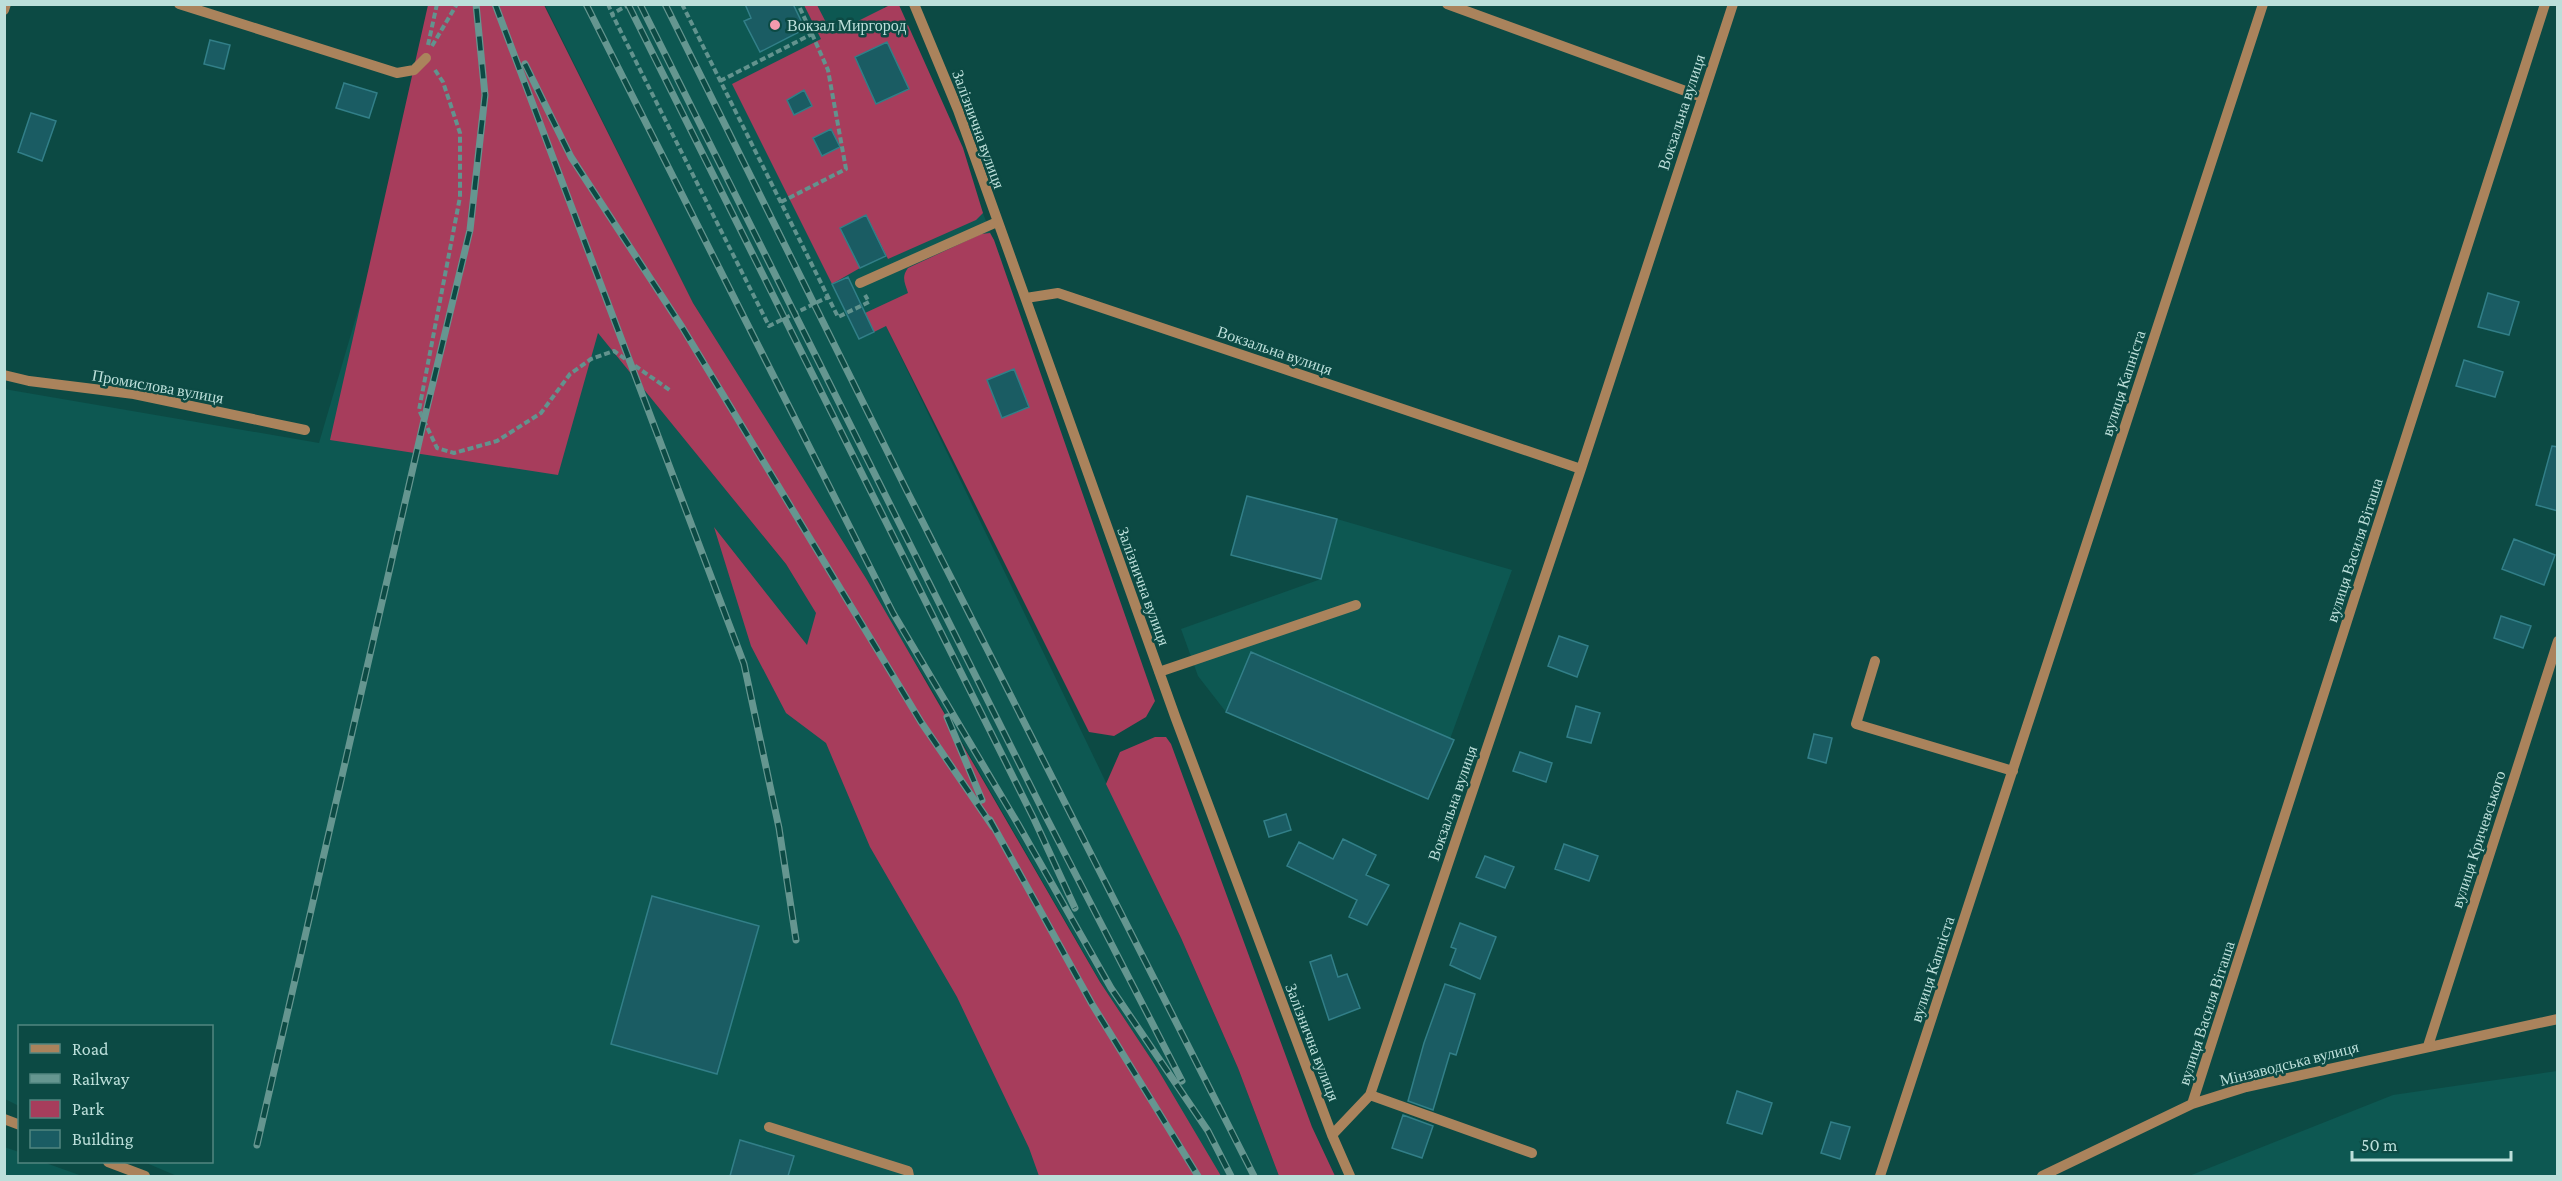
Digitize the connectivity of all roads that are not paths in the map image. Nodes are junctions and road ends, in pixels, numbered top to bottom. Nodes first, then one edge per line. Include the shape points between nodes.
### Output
1 (6, 4) edge
2 (179, 4) edge
3 (914, 4) edge
4 (1447, 4) edge
5 (1733, 4) edge
6 (2263, 4) edge
7 (2545, 4) edge
8 (4, 10) edge
9 (426, 58) road end
10 (1701, 97) junction
11 (997, 222) junction
12 (860, 283) road end
13 (1026, 298) junction
14 (4, 375) edge
15 (305, 430) dead end
16 (1581, 469) junction
17 (1356, 605) dead end
18 (2558, 641) edge
19 (1875, 661) dead end
20 (1159, 672) junction
21 (2013, 771) junction
22 (2558, 1019) edge
23 (2428, 1046) junction
24 (1370, 1095) junction
25 (2192, 1104) junction
26 (769, 1127) dead end
27 (1332, 1135) junction
28 (1532, 1153) dead end
29 (113, 1163) edge
30 (145, 1176) edge
31 (909, 1176) edge
32 (1350, 1176) edge
33 (1880, 1176) edge
34 (2042, 1176) edge

1 - 8 street
2 - 9 street via 396,73 414,70
3 - 11 street, Залізнична вулиця via 958,110
4 - 10 street
5 - 10 street, Вокзальна вулиця
6 - 21 street, вулиця Капніста
7 - 25 street, вулиця Василя Віташа
10 - 16 street, Вокзальна вулиця
11 - 12 street
11 - 13 street, Залізнична вулиця
13 - 16 street, Вокзальна вулиця via 1058,293
13 - 20 street, Залізнична вулиця
14 - 15 street, Промислова вулиця via 134,394
16 - 24 street, Вокзальна вулиця
17 - 20 street
18 - 23 street, вулиця Кричевського
19 - 21 street via 1856,724
20 - 27 street, Залізнична вулиця
21 - 33 street, вулиця Капніста
22 - 23 street, Мінзаводська вулиця
23 - 25 street, Мінзаводська вулиця via 2246,1087
24 - 27 street, Вокзальна вулиця
24 - 28 street
25 - 34 street, Мінзаводська вулиця
26 - 31 street via 908,1171
27 - 32 street, Залізнична вулиця
29 - 30 street

